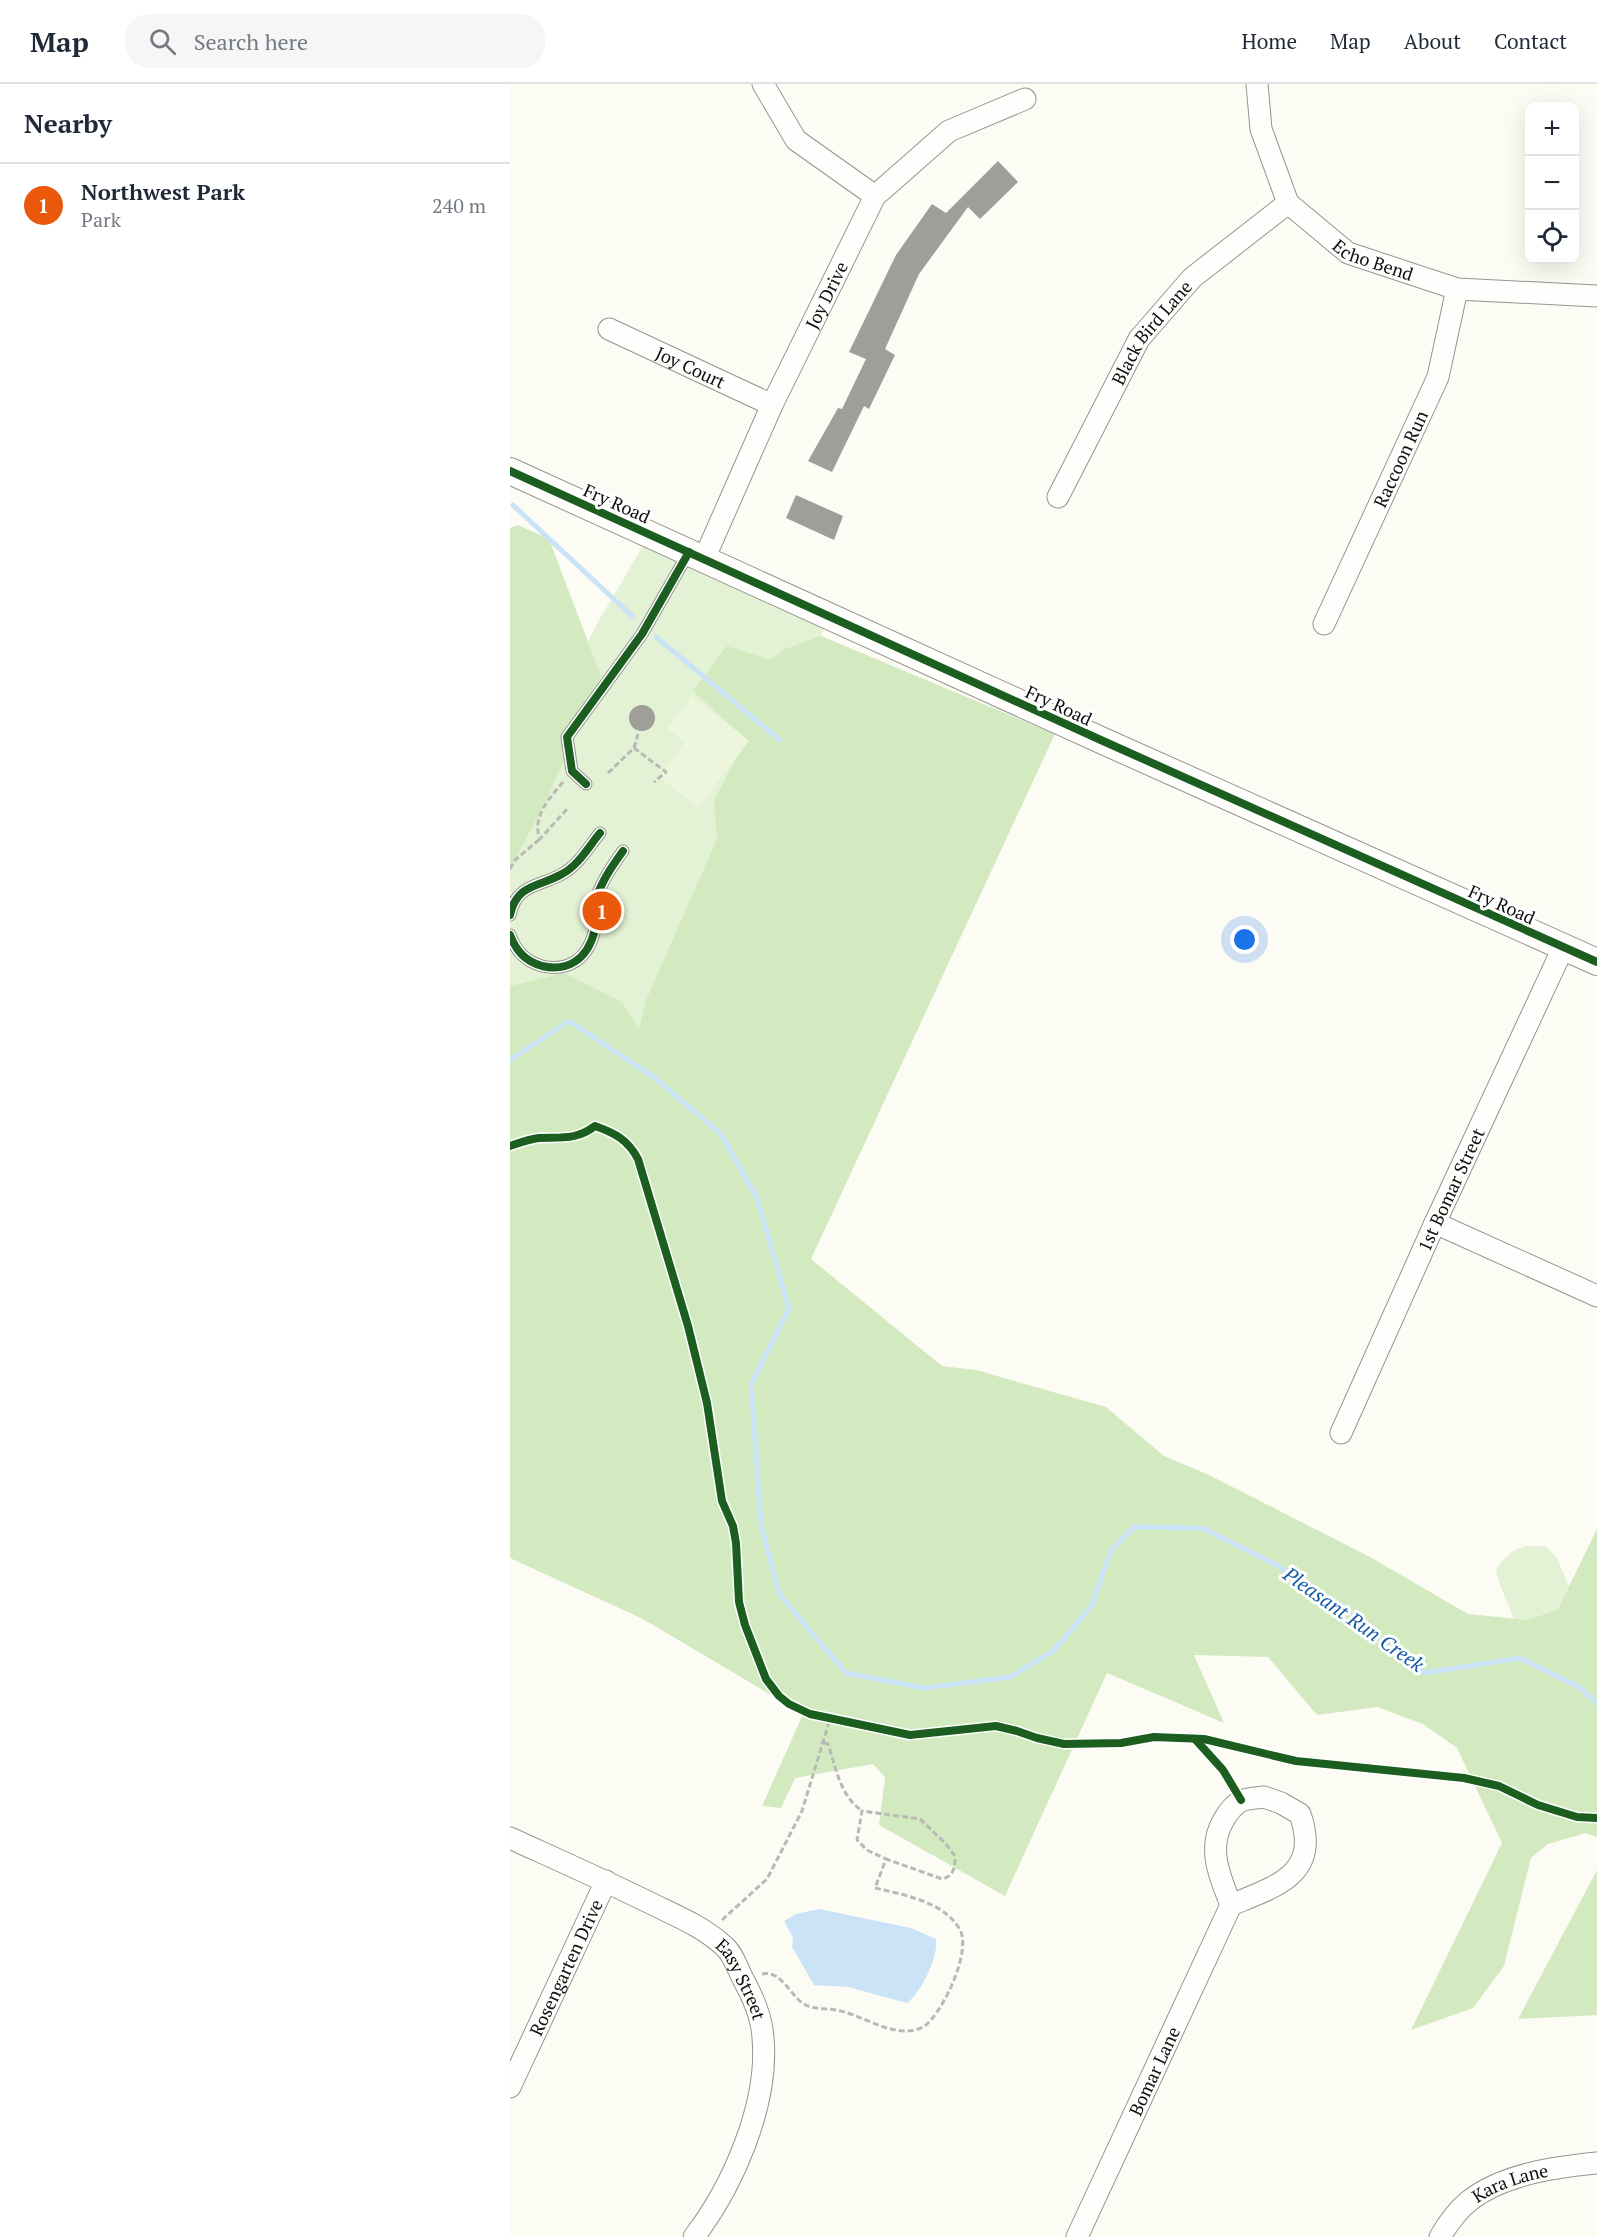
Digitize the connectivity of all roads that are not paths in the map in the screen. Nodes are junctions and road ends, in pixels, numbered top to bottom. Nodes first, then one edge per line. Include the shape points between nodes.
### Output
1 (763, 84) edge
2 (1257, 84) edge
3 (1025, 99) dead end
4 (875, 196) junction
5 (1288, 203) junction
6 (1457, 289) junction
7 (1597, 296) edge
8 (609, 329) dead end
9 (772, 405) junction
10 (510, 471) edge
11 (1058, 497) dead end
12 (696, 556) junction
13 (1324, 624) dead end
14 (586, 784) dead end
15 (600, 833) dead end
16 (623, 851) dead end
17 (510, 915) edge
18 (510, 935) edge
19 (1563, 948) junction
20 (1597, 962) edge
21 (1435, 1223) junction
22 (1597, 1296) edge
23 (1341, 1432) dead end
24 (510, 1838) edge
25 (606, 1881) junction
26 (1232, 1905) junction
27 (510, 2087) edge
28 (1597, 2163) edge
29 (694, 2237) edge
30 (1077, 2237) edge
31 (1440, 2237) edge

1 - 4 street via 796,140
2 - 5 street via 1261,129
3 - 4 street, Joy Drive via 949,131
4 - 9 street, Joy Drive
5 - 6 street, Echo Bend via 1348,253
5 - 11 street, Black Bird Lane via 1192,278 1139,339
6 - 7 street, Echo Bend
6 - 13 street, Raccoon Run via 1438,377
8 - 9 street, Joy Court
9 - 12 street, Joy Drive
10 - 12 street, Fry Road
12 - 14 lane via 567,737 572,771
12 - 19 street, Fry Road
15 - 17 lane via 572,867 519,895
16 - 18 lane via 597,897 594,931 587,950 574,964 553,968 532,963 515,950
19 - 20 street, Fry Road
19 - 21 street, 1st Bomar Street
21 - 22 street
21 - 23 street, 1st Bomar Street
24 - 25 street, Easy Street
25 - 27 street, Rosengarten Drive
25 - 29 street, Easy Street via 713,1936 728,1949 756,2003 764,2037 764,2068 755,2115 734,2167 709,2217
26 - 26 street via 1281,1882 1299,1868 1305,1851 1300,1814 1264,1797 1241,1800 1227,1813 1217,1832 1214,1850 1220,1878
26 - 30 street, Bomar Lane
28 - 31 street, Kara Lane via 1552,2167 1500,2184 1469,2201

